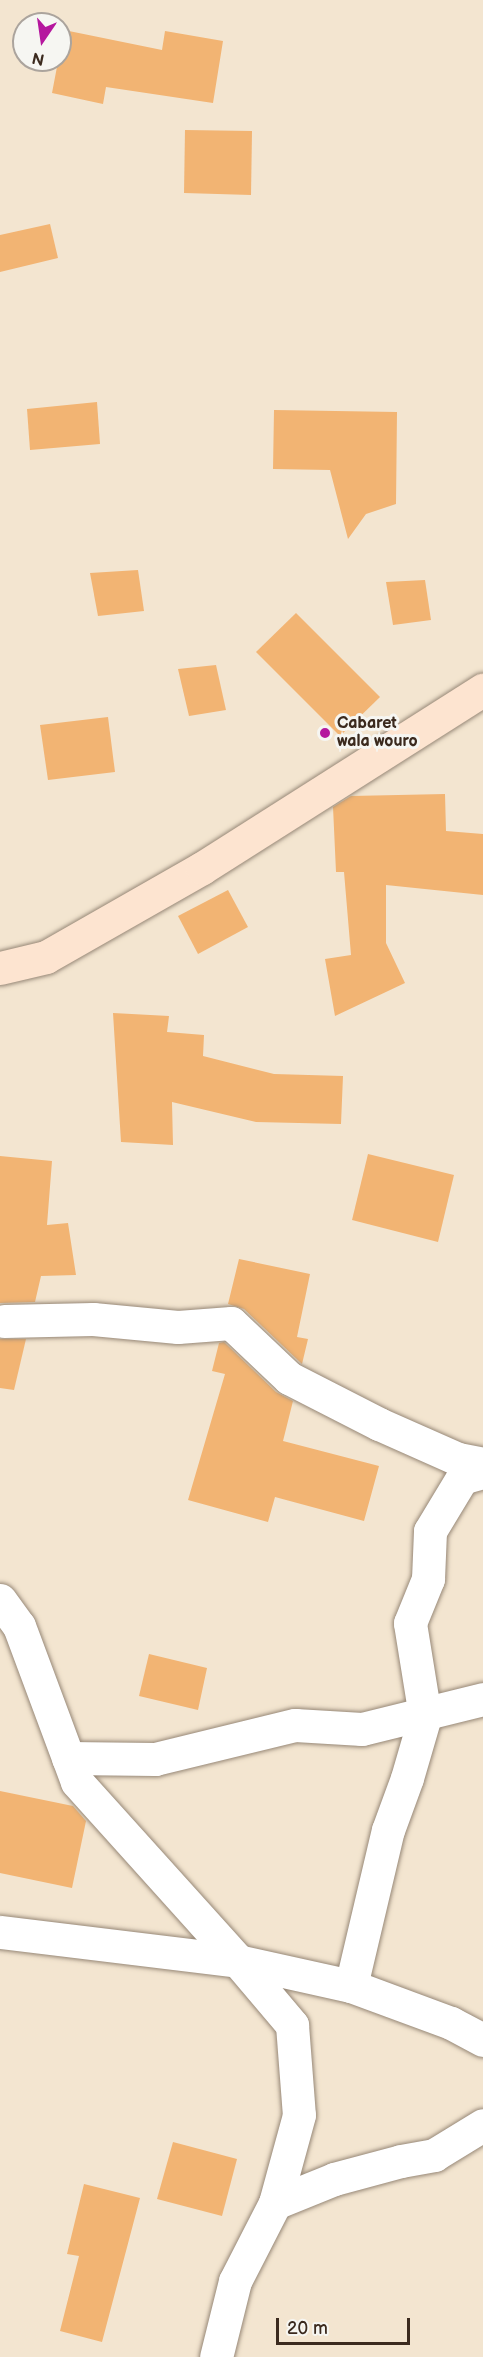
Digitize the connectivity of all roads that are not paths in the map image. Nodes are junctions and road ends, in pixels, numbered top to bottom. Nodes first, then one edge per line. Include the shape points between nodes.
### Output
1 (483, 690) edge
2 (0, 968) edge
3 (4, 1321) dead end
4 (483, 1464) edge
5 (483, 1472) edge
6 (0, 1600) edge
7 (483, 1699) edge
8 (425, 1716) junction
9 (68, 1758) junction
10 (0, 1932) edge
11 (238, 1961) junction
12 (351, 1986) junction
13 (483, 2040) edge
14 (483, 2125) edge
15 (275, 2203) junction
16 (216, 2357) edge

1 - 2 street via 202,868 46,957
3 - 4 street via 93,1319 178,1327 231,1323 289,1378 389,1429 458,1459
5 - 8 street via 462,1478 430,1531 428,1579 410,1623
6 - 9 street via 19,1626
7 - 8 street
8 - 9 street via 362,1730 295,1725 155,1759
8 - 12 street via 388,1830
9 - 11 street via 77,1782
10 - 11 street
11 - 12 street
11 - 15 street via 292,2025 299,2115
12 - 13 street via 451,2023
14 - 15 street via 434,2155 334,2179
15 - 16 street via 235,2281

